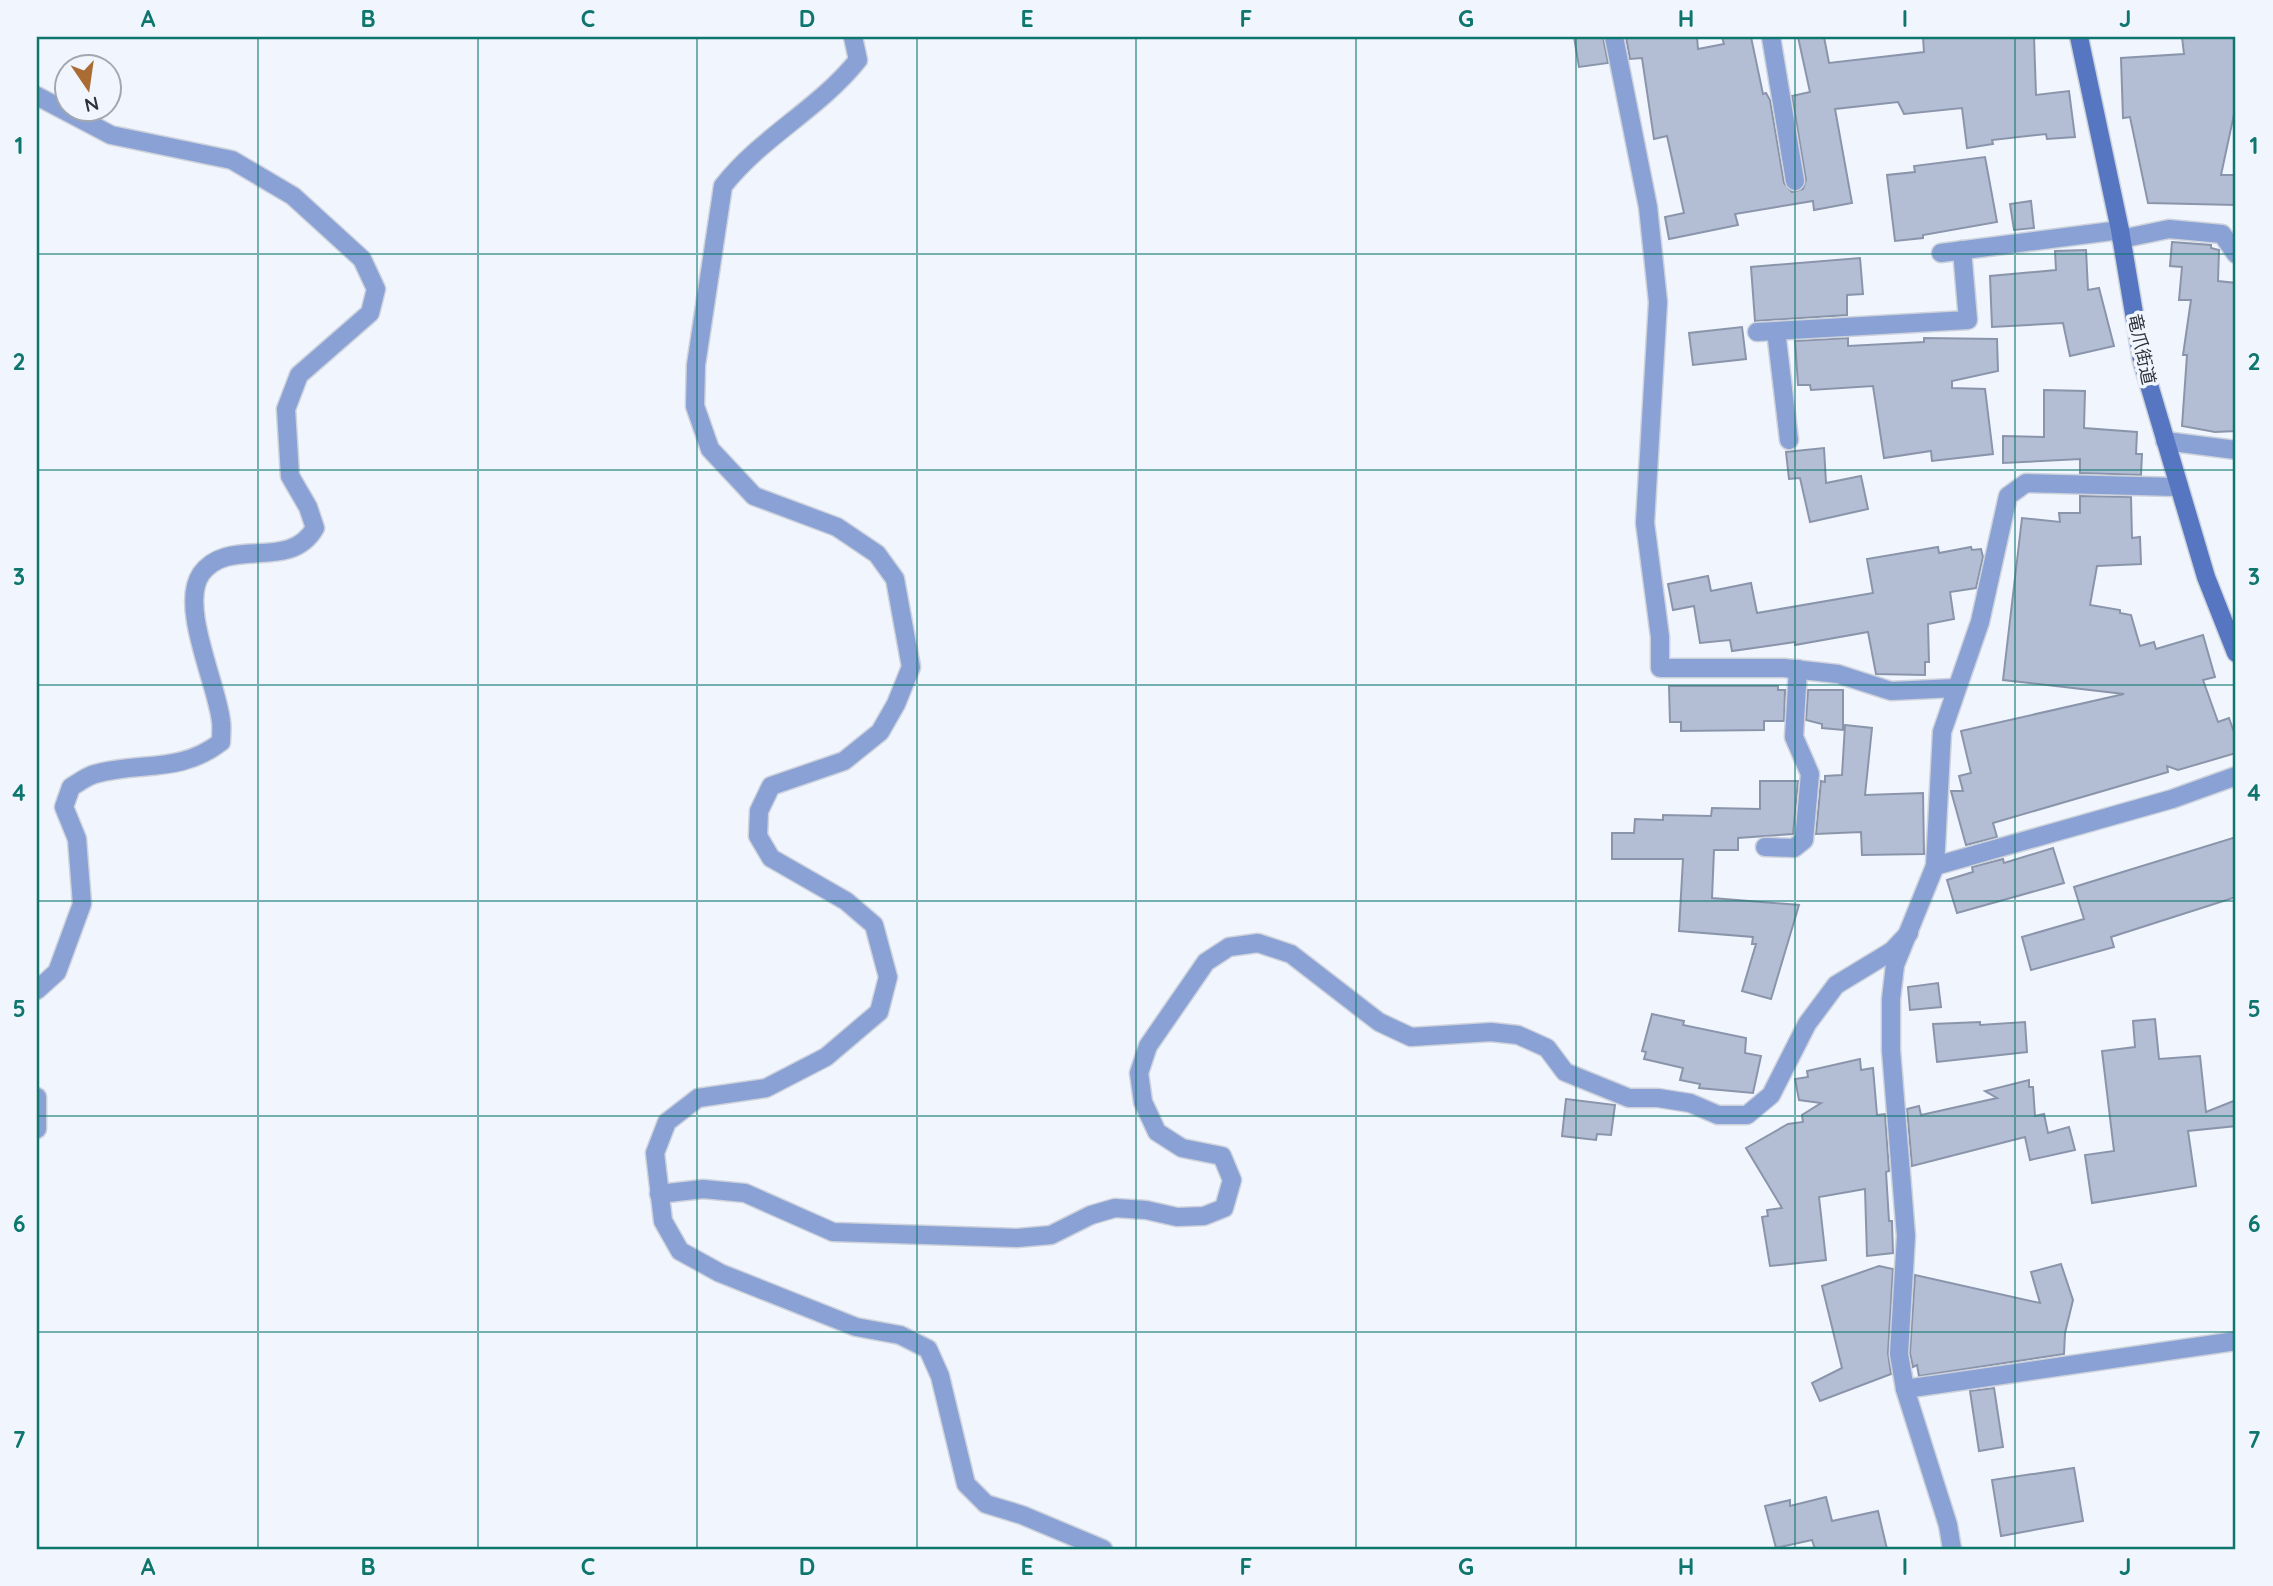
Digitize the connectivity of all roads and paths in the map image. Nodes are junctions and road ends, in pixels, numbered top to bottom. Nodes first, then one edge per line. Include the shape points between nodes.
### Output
1 (853, 37) edge
2 (1614, 37) edge
3 (1771, 37) edge
4 (2079, 37) edge
5 (37, 96) edge
6 (1795, 181) dead end
7 (2121, 234) junction
8 (1962, 250) junction
9 (1941, 253) dead end
10 (2236, 254) edge
11 (1776, 331) junction
12 (1757, 332) dead end
13 (1789, 440) dead end
14 (2165, 441) junction
15 (2236, 450) edge
16 (2177, 487) junction
17 (2236, 653) edge
18 (1798, 669) junction
19 (1955, 688) junction
20 (2236, 776) edge
21 (1765, 847) dead end
22 (1934, 866) junction
23 (1909, 933) junction
24 (37, 990) edge
25 (37, 1097) edge
26 (37, 1129) edge
27 (659, 1194) junction
28 (2236, 1341) edge
29 (1905, 1389) junction
30 (1103, 1549) edge
31 (1952, 1549) edge

1 - 27 street via 858,60 837,86 741,163 723,186 696,365 695,406 710,449 754,496 837,527 877,554 895,579 911,667 897,704 880,732 844,761 771,786 759,811 758,836 771,858 846,901 874,925 888,977 879,1012 826,1057 766,1088 698,1098 667,1122 655,1153
2 - 18 street via 1648,207 1658,302 1645,523 1660,668
3 - 6 street
4 - 7 main road, 竜爪街道
5 - 24 street via 111,135 232,160 303,205 362,259 376,289 370,313 299,375 286,409 290,476 309,507 315,528 307,542 287,551 222,557 207,566 196,581 195,614 221,721 220,742 204,755 169,765 94,774 71,787 64,807 77,839 82,904 57,972
7 - 8 street
7 - 10 street via 2169,229 2222,234
7 - 14 main road, 竜爪街道 via 2141,360
8 - 9 street
8 - 11 street via 1968,320
11 - 12 street
11 - 13 street
14 - 15 street
14 - 16 main road, 竜爪街道
16 - 17 main road, 竜爪街道
16 - 19 street via 2026,483 2008,496 1980,622
18 - 19 street via 1838,674 1891,691
18 - 21 street via 1794,737 1810,774 1804,841 1794,848
19 - 22 street via 1942,732
20 - 22 street via 2172,799
22 - 23 street
23 - 27 street via 1892,951 1836,985 1807,1024 1771,1095 1747,1115 1718,1115 1658,1097 1629,1098 1565,1072 1547,1048 1518,1034 1411,1037 1379,1022 1291,954 1258,943 1229,947 1206,962 1148,1046 1139,1073 1143,1102 1157,1132 1182,1148 1222,1156 1232,1180 1224,1208 1205,1216 1115,1208 1051,1235 1017,1238 833,1232 745,1193 703,1189
23 - 29 street via 1895,965 1891,999 1906,1236 1899,1354
25 - 26 street
27 - 30 street via 663,1221 680,1251 763,1292 856,1327 900,1335 928,1349 940,1376 966,1484 986,1504
28 - 29 street
29 - 31 street

